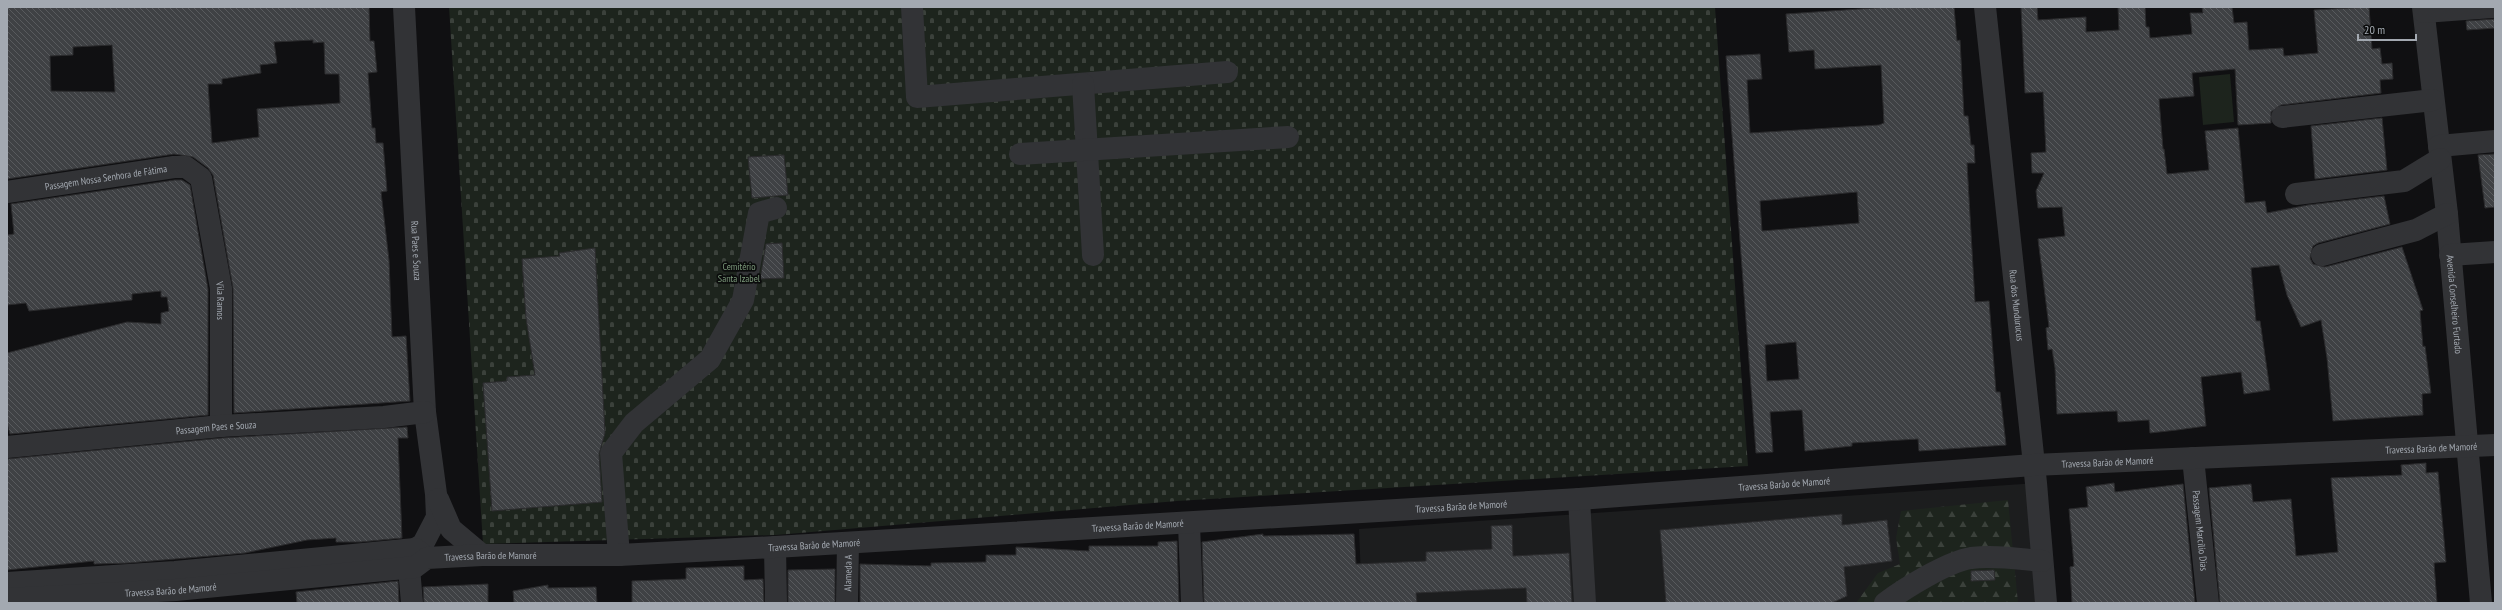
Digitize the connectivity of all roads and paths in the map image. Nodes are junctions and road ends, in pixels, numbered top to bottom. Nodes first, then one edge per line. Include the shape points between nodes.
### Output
1 (404, 7) edge
2 (912, 7) edge
3 (1985, 7) edge
4 (2492, 7) edge
5 (2424, 9) edge
6 (1227, 72) dead end
7 (1083, 84) junction
8 (2433, 100) junction
9 (2282, 117) dead end
10 (1288, 137) dead end
11 (2495, 141) edge
12 (1087, 151) junction
13 (2439, 152) junction
14 (1020, 154) dead end
15 (201, 178) joint
16 (7, 192) edge
17 (2296, 194) dead end
18 (776, 208) dead end
19 (2447, 214) junction
20 (2495, 252) edge
21 (1093, 255) dead end
22 (2322, 255) dead end
23 (2450, 255) junction
24 (425, 412) junction
25 (221, 426) junction
26 (2495, 444) edge
27 (2466, 446) junction
28 (7, 447) edge
29 (2193, 458) junction
30 (2033, 465) junction
31 (436, 494) junction
32 (1579, 499) junction
33 (1189, 524) junction
34 (848, 543) junction
35 (775, 547) junction
36 (482, 555) junction
37 (619, 555) junction
38 (417, 558) junction
39 (2042, 561) junction
40 (7, 583) edge
41 (176, 588) edge
42 (7, 599) edge
43 (412, 603) edge
44 (776, 603) edge
45 (847, 603) edge
46 (1192, 603) edge
47 (1585, 603) edge
48 (1885, 603) edge
49 (2046, 603) edge
50 (2208, 603) edge
51 (2481, 603) edge

1 - 24 street, Rua Paes e Souza
2 - 7 street via 917,97
3 - 30 street, Rua dos Mundurucus
4 - 5 street
5 - 8 street, Avenida Conselheiro Furtado
6 - 7 street
7 - 12 street
8 - 9 street
8 - 13 street, Avenida Conselheiro Furtado
10 - 12 street
11 - 13 street
12 - 14 street
12 - 21 street
13 - 17 street via 2404,181
13 - 19 street, Avenida Conselheiro Furtado
15 - 16 street, Passagem Nossa Senhora de Fátima via 186,167 174,167
15 - 25 street, Vila Ramos via 221,288
18 - 37 street via 759,213 743,300 710,359 634,424 611,453
19 - 22 street via 2416,230
19 - 23 street, Avenida Conselheiro Furtado
20 - 23 street
23 - 27 street, Avenida Conselheiro Furtado
24 - 25 street, Passagem Paes e Souza via 384,417
24 - 31 street, Rua Paes e Souza
25 - 28 street, Passagem Paes e Souza
26 - 27 street, Travessa Barão de Mamoré
27 - 29 street, Travessa Barão de Mamoré
27 - 51 street, Avenida Conselheiro Furtado
29 - 30 street, Travessa Barão de Mamoré
29 - 50 street, Passagem Marcílio Dias
30 - 32 street, Travessa Barão de Mamoré
30 - 39 street, Rua dos Mundurucus
31 - 36 street, Rua Paes e Souza via 451,529
31 - 38 street, Rua Paes e Souza via 437,517
32 - 33 street, Travessa Barão de Mamoré
32 - 47 street
33 - 34 street, Travessa Barão de Mamoré
33 - 46 street
34 - 35 street, Travessa Barão de Mamoré
34 - 45 street, Alameda A
35 - 37 street, Travessa Barão de Mamoré
35 - 44 street
36 - 37 street, Travessa Barão de Mamoré
36 - 38 street, Travessa Barão de Mamoré
38 - 41 street, Travessa Barão de Mamoré
38 - 43 street
39 - 48 street via 1996,557 1970,558 1906,587
39 - 49 street, Rua dos Mundurucus
40 - 41 street, Travessa Barão de Mamoré
41 - 42 street, Travessa Barão de Mamoré

